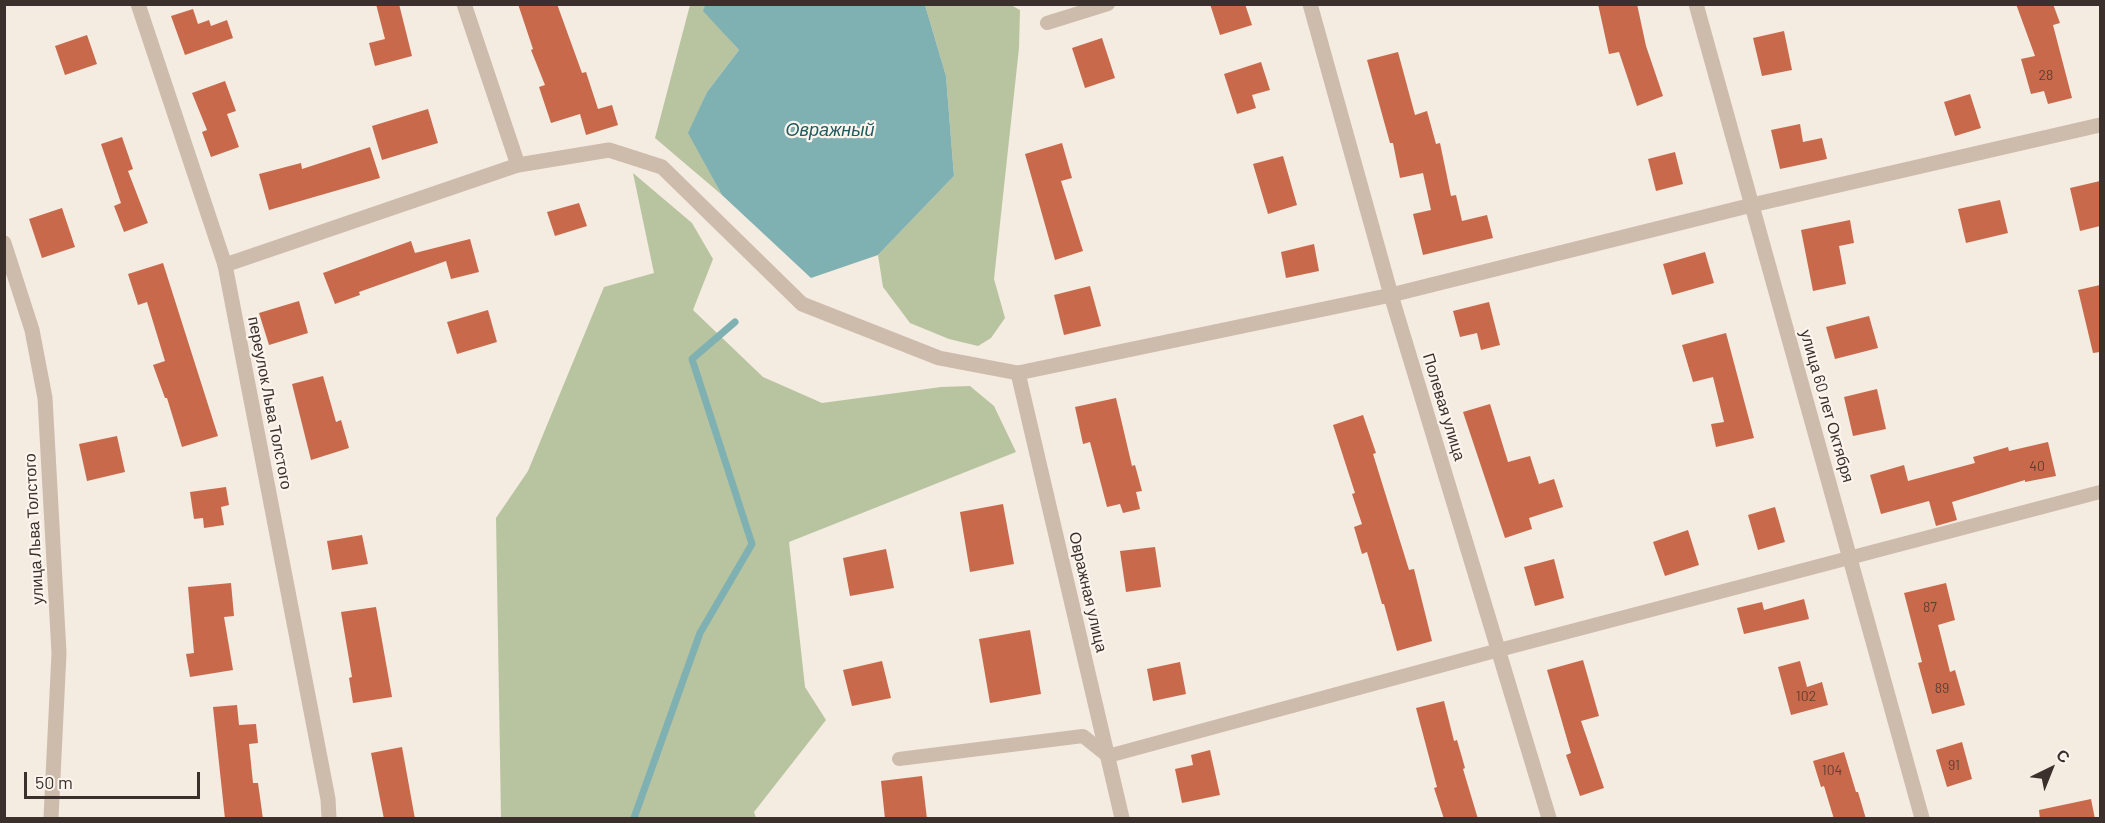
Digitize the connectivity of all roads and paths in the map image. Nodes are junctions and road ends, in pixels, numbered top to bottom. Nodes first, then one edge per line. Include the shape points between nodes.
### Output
1 (138, 4) edge
2 (464, 4) edge
3 (1108, 4) edge
4 (1310, 4) edge
5 (1696, 4) edge
6 (1047, 23) dead end
7 (2100, 125) edge
8 (518, 165) junction
9 (1752, 205) junction
10 (4, 243) edge
11 (225, 265) junction
12 (1391, 295) junction
13 (1018, 373) junction
14 (2100, 492) edge
15 (1851, 558) junction
16 (1499, 650) junction
17 (1108, 756) junction
18 (899, 759) dead end
19 (51, 819) edge
20 (329, 819) edge
21 (1122, 819) edge
22 (1549, 819) edge
23 (1922, 819) edge

1 - 11 street, переулок Льва Толстого
2 - 8 street
3 - 6 lane
4 - 12 street, Полевая улица
5 - 9 street, улица 60 лет Октября
7 - 9 street
8 - 11 street
8 - 13 street via 609,150 662,167 802,304 939,358
9 - 12 street
9 - 15 street, улица 60 лет Октября
10 - 19 street, улица Льва Толстого via 32,330 45,398 59,653
11 - 20 street, переулок Льва Толстого
12 - 13 street
12 - 16 street, Полевая улица
13 - 17 street, Овражная улица
14 - 15 lane
15 - 16 lane
15 - 23 street, улица 60 лет Октября
16 - 17 lane
16 - 22 street, Полевая улица
17 - 18 lane via 1083,736
17 - 21 street, Овражная улица

